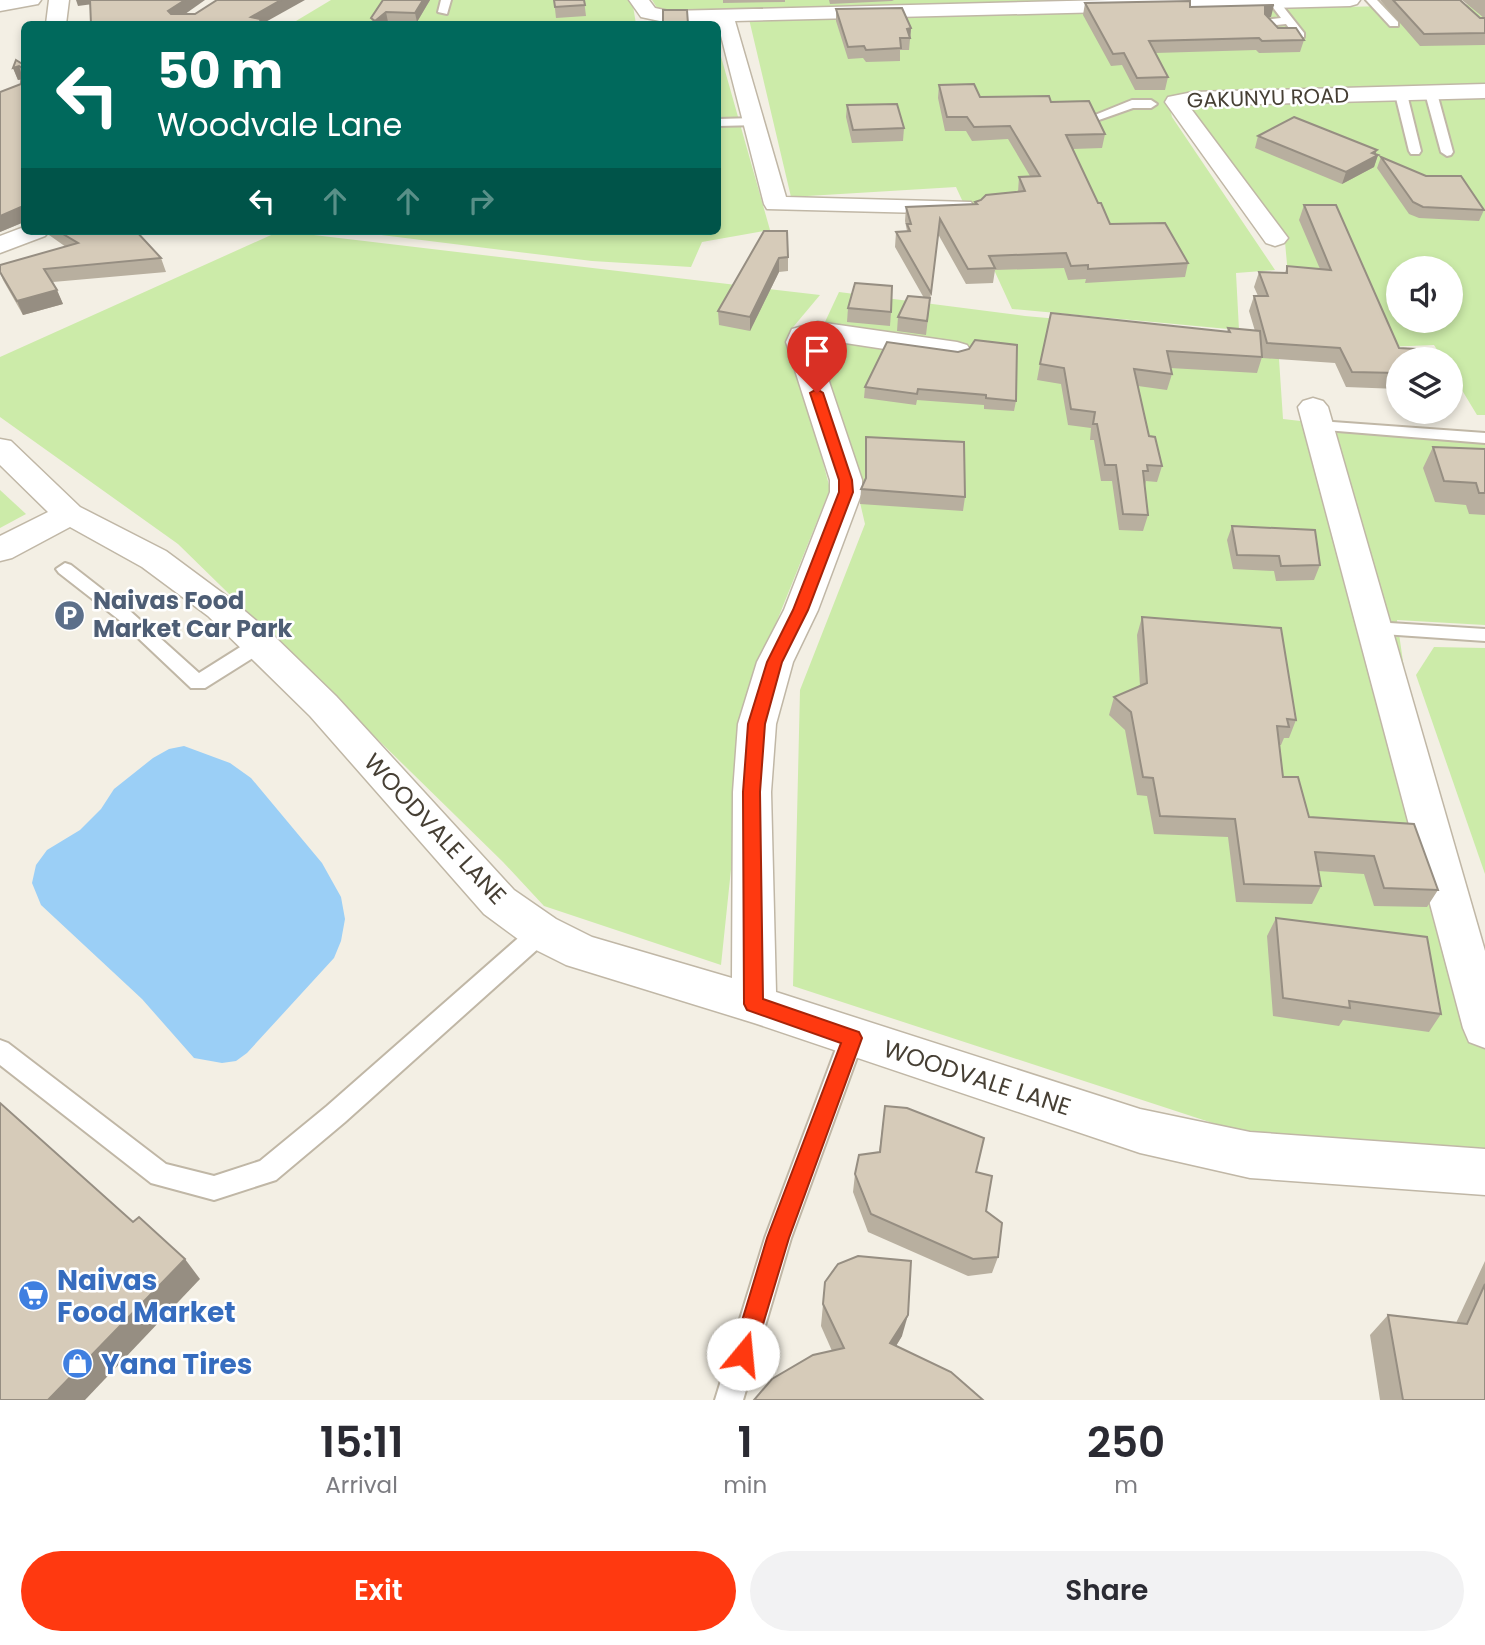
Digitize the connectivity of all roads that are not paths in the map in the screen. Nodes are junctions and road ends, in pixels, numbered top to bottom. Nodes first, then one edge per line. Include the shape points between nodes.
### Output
1 (59, 0) edge
2 (446, 0) edge
3 (639, 0) edge
4 (1350, 0) edge
5 (1371, 0) edge
6 (1278, 1) edge
7 (443, 12) dead end
8 (723, 14) junction
9 (57, 21) edge
10 (1289, 21) dead end
11 (1394, 24) dead end
12 (1485, 91) edge
13 (1401, 93) junction
14 (1431, 93) junction
15 (1151, 104) dead end
16 (1096, 117) edge
17 (755, 122) junction
18 (721, 123) edge
19 (1415, 152) dead end
20 (1447, 152) dead end
21 (970, 207) edge
22 (26, 235) edge
23 (1275, 238) dead end
24 (0, 245) edge
25 (957, 351) edge
26 (1316, 416) joint
27 (1485, 438) edge
28 (0, 448) edge
29 (69, 514) junction
30 (0, 550) edge
31 (65, 569) dead end
32 (1374, 628) junction
33 (1485, 635) edge
34 (260, 644) junction
35 (1471, 930) edge
36 (541, 932) junction
37 (754, 1004) junction
38 (1485, 1028) edge
39 (852, 1038) junction
40 (0, 1051) edge
41 (1485, 1172) edge
42 (729, 1400) edge

1 - 9 street
2 - 7 lane
3 - 8 street via 648,13 669,17
4 - 6 street
5 - 11 lane
6 - 8 street
6 - 10 lane
8 - 17 street
12 - 14 street, GAKUNYU ROAD
13 - 14 street, GAKUNYU ROAD
13 - 19 lane
13 - 23 street, GAKUNYU ROAD via 1193,99 1171,104
14 - 20 lane
15 - 16 lane via 1132,104
17 - 18 lane
17 - 21 street via 778,206
22 - 24 street
25 - 37 street via 818,330 802,335 800,342 846,492 775,662 757,724 752,792
26 - 27 lane
26 - 32 street
28 - 29 street, WOODVALE LANE
29 - 30 street
29 - 34 street, WOODVALE LANE via 155,559
31 - 34 lane via 198,683
32 - 33 lane
32 - 35 street
34 - 36 street, WOODVALE LANE via 323,706 499,902
35 - 38 street
36 - 37 street, WOODVALE LANE via 581,951
36 - 40 lane via 267,1171 214,1188 160,1174
37 - 39 street, WOODVALE LANE
39 - 41 street, WOODVALE LANE via 1140,1131 1250,1155
39 - 42 lane via 778,1238

